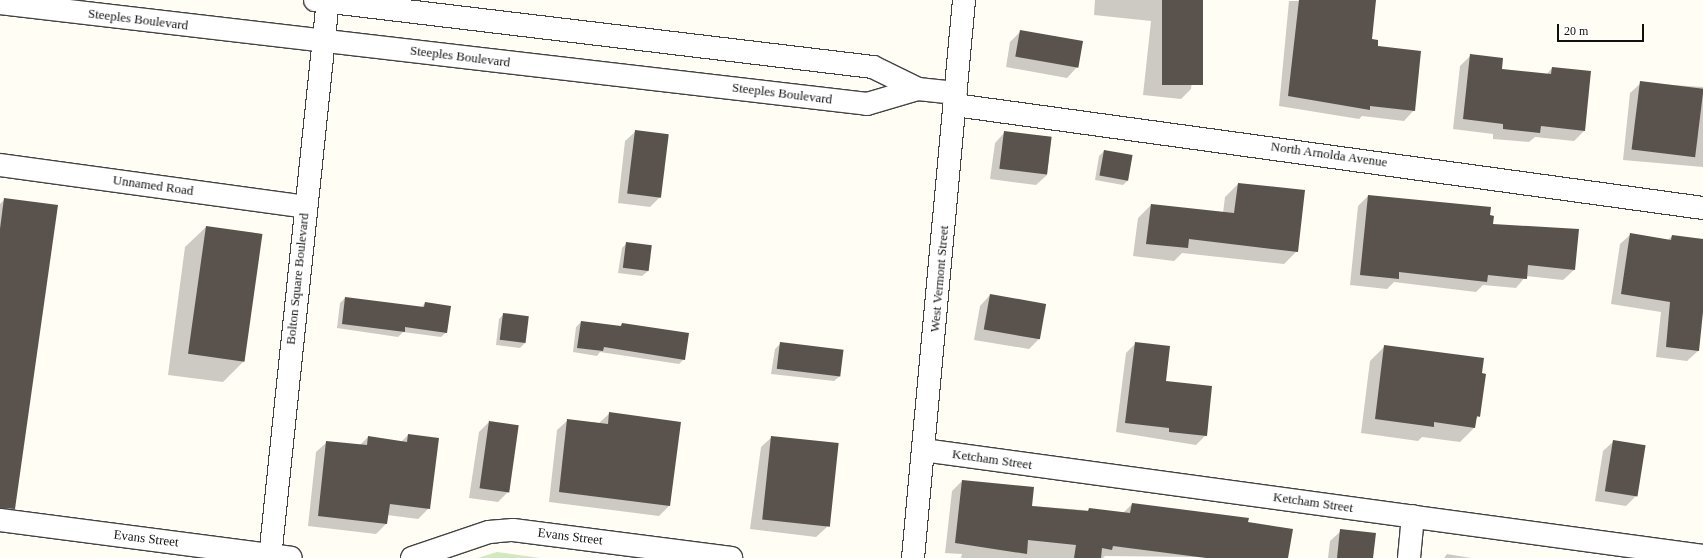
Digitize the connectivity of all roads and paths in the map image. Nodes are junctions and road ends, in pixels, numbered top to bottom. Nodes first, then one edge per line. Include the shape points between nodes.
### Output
1 (324, 0) edge
2 (964, 0) edge
3 (0, 3) edge
4 (324, 42) junction
5 (918, 89) junction
6 (956, 99) junction
7 (0, 165) edge
8 (306, 207) junction
9 (1703, 208) edge
10 (923, 450) junction
11 (1413, 516) junction
12 (0, 520) edge
13 (1703, 556) edge
14 (270, 557) edge
15 (291, 558) edge
16 (412, 558) edge
17 (731, 558) edge
18 (914, 558) edge
19 (1410, 558) edge

1 - 4 street, Bolton Square Boulevard
1 - 5 street, Steeples Boulevard via 873,67
2 - 6 street, West Vermont Street
3 - 4 street, Steeples Boulevard
4 - 5 street, Steeples Boulevard via 867,104
4 - 8 street, Bolton Square Boulevard
5 - 6 street, Steeples Boulevard
6 - 9 street, North Arnolda Avenue
6 - 10 street, West Vermont Street
7 - 8 street, Unnamed Road
8 - 14 street, Bolton Square Boulevard
10 - 11 street, Ketcham Street
10 - 18 street, West Vermont Street
11 - 13 street, Ketcham Street
11 - 19 street
12 - 14 street, Evans Street
14 - 15 street, Evans Street
16 - 17 street, Evans Street via 489,532 513,530

